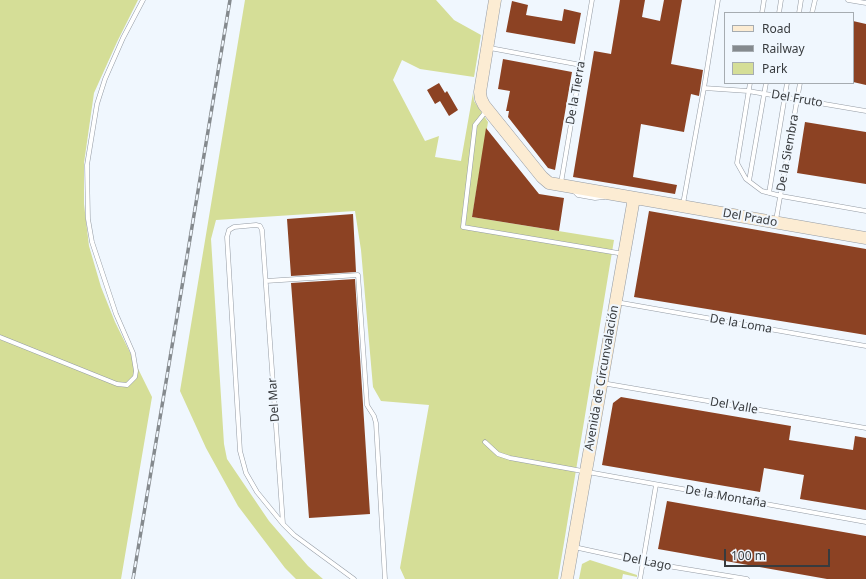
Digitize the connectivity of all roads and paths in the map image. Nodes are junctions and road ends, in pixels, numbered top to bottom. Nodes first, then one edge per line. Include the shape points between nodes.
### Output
1 (143, 0) edge
2 (495, 0) edge
3 (592, 0) edge
4 (718, 0) edge
5 (764, 0) edge
6 (781, 0) edge
7 (801, 0) edge
8 (815, 0) edge
9 (848, 0) edge
10 (866, 3) edge
11 (762, 12) edge
12 (779, 12) edge
13 (799, 12) edge
14 (812, 12) edge
15 (487, 48) junction
16 (581, 65) junction
17 (750, 84) edge
18 (766, 84) edge
19 (787, 84) edge
20 (800, 84) edge
21 (704, 88) junction
22 (748, 91) junction
23 (764, 94) junction
24 (784, 97) junction
25 (798, 100) junction
26 (487, 109) junction
27 (866, 111) edge
28 (749, 181) junction
29 (565, 187) junction
30 (769, 193) junction
31 (780, 196) junction
32 (634, 198) junction
33 (682, 206) junction
34 (866, 211) edge
35 (776, 222) junction
36 (866, 238) edge
37 (624, 254) junction
38 (266, 281) junction
39 (616, 302) junction
40 (0, 337) edge
41 (866, 346) edge
42 (602, 383) junction
43 (866, 428) edge
44 (485, 442) dead end
45 (586, 473) junction
46 (656, 485) junction
47 (866, 522) edge
48 (283, 524) junction
49 (572, 546) junction
50 (643, 562) junction
51 (354, 579) edge
52 (385, 579) edge
53 (567, 579) edge
54 (640, 579) edge
55 (747, 579) edge

1 - 40 lane via 105,79 97,104 87,165 88,213 92,242 132,353 135,377 127,385 117,384
2 - 15 street
3 - 16 lane, De la Tierra
4 - 21 lane
5 - 11 lane
6 - 12 lane
7 - 13 lane
8 - 14 lane
9 - 10 lane
15 - 16 lane
15 - 26 street via 480,92
16 - 29 lane, De la Tierra
17 - 22 lane
18 - 23 lane
19 - 24 lane
20 - 25 lane, De la Siembra
21 - 22 lane, Del Fruto
21 - 33 lane
22 - 23 lane, Del Fruto
22 - 28 lane via 737,163
23 - 24 lane, Del Fruto
23 - 28 lane
24 - 25 lane, Del Fruto
24 - 30 lane
25 - 27 lane, Del Fruto
25 - 31 lane, De la Siembra
26 - 29 street via 542,177 550,183
26 - 37 lane via 475,125 463,226
28 - 30 lane
29 - 32 street
30 - 31 lane
31 - 34 lane
31 - 35 lane, De la Siembra
32 - 33 street, Del Prado
32 - 37 street, Avenida de Circunvalación
33 - 35 street, Del Prado
35 - 36 street, Del Prado
37 - 39 street, Avenida de Circunvalación
38 - 48 lane, Del Mar
38 - 48 lane, Del Mar via 260,226 234,227 229,230 227,237 240,451 246,473 257,492
38 - 52 lane via 358,275 367,405 376,423
39 - 41 lane, De la Loma
39 - 42 street, Avenida de Circunvalación
42 - 43 lane, Del Valle
42 - 45 street, Avenida de Circunvalación
44 - 45 lane, De la Montaña via 498,454 510,458
45 - 46 lane, De la Montaña
45 - 49 street, Avenida de Circunvalación
46 - 47 lane, De la Montaña
46 - 50 lane
48 - 51 lane via 294,536
49 - 50 lane, Del Lago
49 - 53 street, Avenida de Circunvalación
50 - 54 lane
50 - 55 lane, Del Lago

